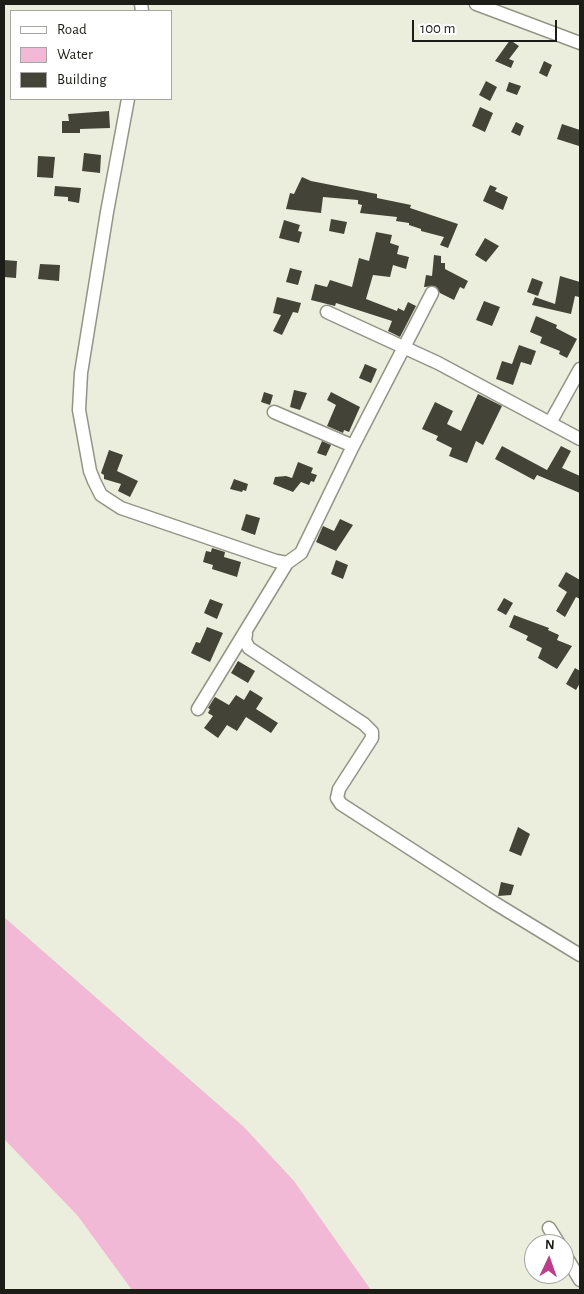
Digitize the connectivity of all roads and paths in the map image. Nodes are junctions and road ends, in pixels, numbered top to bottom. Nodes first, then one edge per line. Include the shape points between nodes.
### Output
1 (476, 4) edge
2 (580, 43) edge
3 (128, 100) edge
4 (432, 293) dead end
5 (327, 312) dead end
6 (404, 347) junction
7 (580, 370) edge
8 (274, 412) dead end
9 (550, 423) junction
10 (580, 439) edge
11 (352, 446) junction
12 (287, 563) junction
13 (246, 634) junction
14 (198, 709) dead end
15 (580, 955) edge
16 (549, 1228) dead end
17 (552, 1234) edge

1 - 2 street
3 - 12 street via 81,373 79,410 90,471 101,495 121,508
4 - 6 street
5 - 6 street
6 - 9 street
6 - 11 street
7 - 9 street
8 - 11 street
9 - 10 street
11 - 12 street via 301,553
12 - 13 street
13 - 14 street
13 - 15 street via 249,648 372,732 372,738 339,789 337,798 341,804
16 - 17 street

